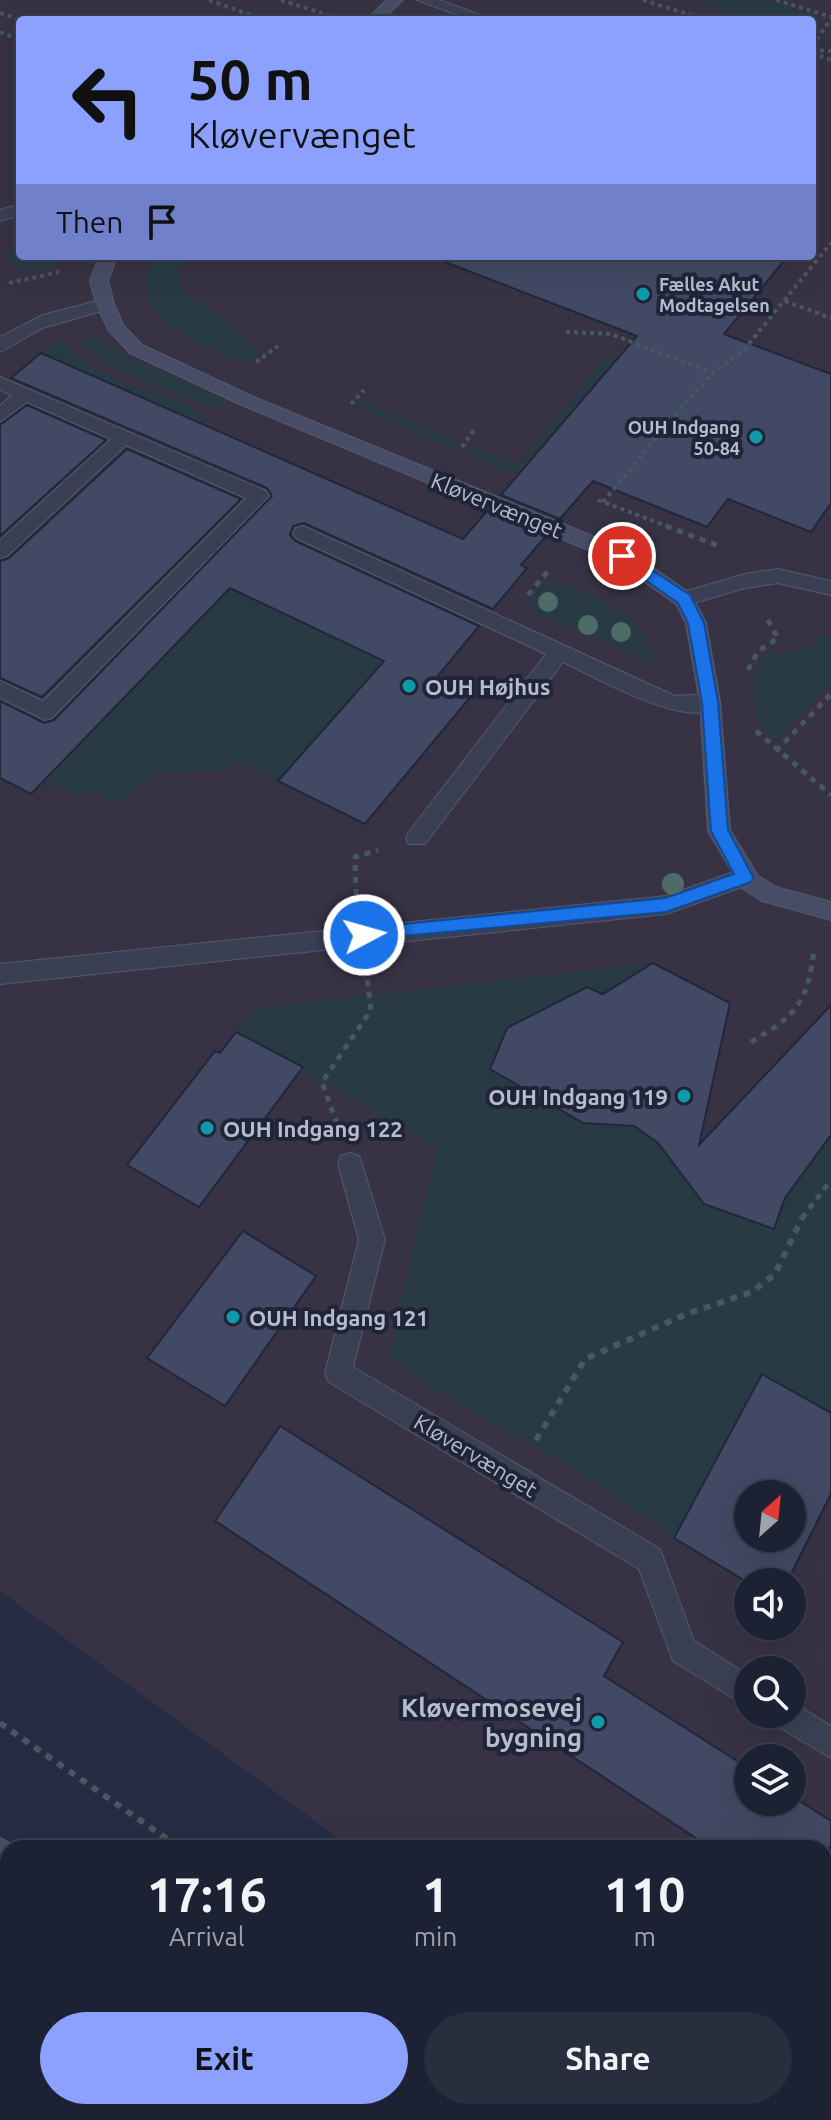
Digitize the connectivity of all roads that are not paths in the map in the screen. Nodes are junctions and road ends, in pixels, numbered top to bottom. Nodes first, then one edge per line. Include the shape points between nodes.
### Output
1 (396, 0) edge
2 (424, 0) edge
3 (378, 16) edge
4 (474, 16) edge
5 (107, 260) edge
6 (105, 304) junction
7 (0, 346) edge
8 (2, 384) edge
9 (25, 394) junction
10 (0, 416) edge
11 (124, 437) junction
12 (303, 533) dead end
13 (0, 551) edge
14 (831, 588) edge
15 (684, 599) junction
16 (559, 652) junction
17 (0, 689) edge
18 (710, 702) junction
19 (417, 838) dead end
20 (745, 877) junction
21 (831, 911) edge
22 (0, 974) edge
23 (350, 1164) dead end
24 (734, 1683) edge
25 (806, 1728) edge
26 (831, 1743) edge

1 - 3 street
2 - 4 street
5 - 6 street via 99,281
6 - 7 street via 49,318
6 - 15 street, Kløvervænget via 115,327 136,349 181,373 622,556
8 - 9 street
9 - 10 street
9 - 11 street
11 - 13 street
11 - 17 street via 259,496 45,712
12 - 16 street
14 - 15 street via 778,576
15 - 18 street via 696,623
16 - 18 street via 673,704
16 - 19 street
18 - 20 street via 719,831
20 - 21 street via 770,895
20 - 22 street via 666,905
23 - 24 street, Kløvervænget via 372,1240 338,1373 650,1559 683,1651
25 - 26 street

